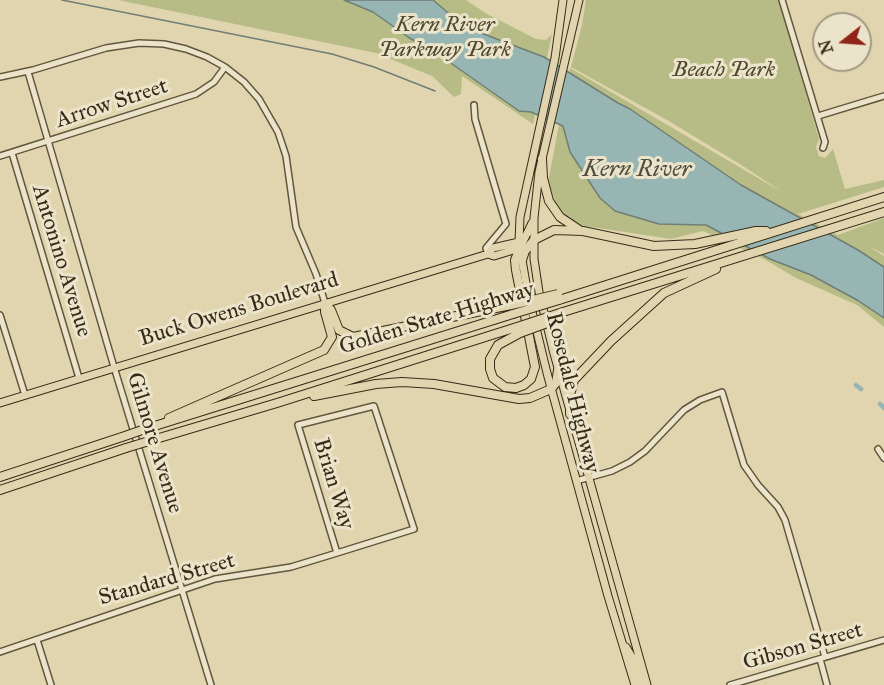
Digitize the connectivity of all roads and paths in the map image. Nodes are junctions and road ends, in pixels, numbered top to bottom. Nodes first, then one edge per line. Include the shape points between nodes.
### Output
1 (563, 0) edge
2 (579, 0) edge
3 (783, 0) edge
4 (225, 67) junction
5 (28, 72) junction
6 (0, 77) edge
7 (884, 96) edge
8 (474, 105) dead end
9 (818, 116) junction
10 (48, 142) junction
11 (824, 148) dead end
12 (12, 153) junction
13 (0, 156) edge
14 (543, 159) junction
15 (884, 197) edge
16 (884, 212) edge
17 (534, 218) junction
18 (583, 231) junction
19 (773, 231) junction
20 (534, 240) junction
21 (522, 245) junction
22 (488, 254) junction
23 (742, 257) junction
24 (534, 259) junction
25 (522, 260) joint
26 (559, 297) junction
27 (325, 303) junction
28 (0, 315) edge
29 (518, 330) junction
30 (114, 367) junction
31 (558, 370) junction
32 (79, 378) junction
33 (551, 389) junction
34 (26, 395) junction
35 (0, 403) edge
36 (277, 403) junction
37 (570, 414) junction
38 (145, 429) junction
39 (878, 449) dead end
40 (884, 458) edge
41 (0, 477) edge
42 (588, 478) junction
43 (576, 481) junction
44 (0, 490) edge
45 (414, 529) joint
46 (337, 553) junction
47 (181, 589) junction
48 (37, 639) junction
49 (884, 640) edge
50 (622, 643) junction
51 (0, 652) edge
52 (822, 658) junction
53 (51, 685) edge
54 (211, 685) edge
55 (633, 685) edge
56 (641, 685) edge
57 (646, 685) edge
58 (730, 685) edge
59 (827, 685) edge

1 - 21 main road via 555,58 520,217
2 - 14 main road, Rosedale Highway
3 - 9 street
4 - 5 street via 186,49 139,43 106,48
4 - 10 street, Arrow Street via 214,82 196,94
4 - 27 street via 259,99 278,132 287,161 296,227
5 - 6 street
5 - 10 street, Gilmore Avenue
7 - 9 street
8 - 22 street via 506,223 486,248
9 - 11 street
10 - 12 street, Arrow Street
10 - 30 street, Gilmore Avenue
12 - 13 street, Arrow Street
12 - 32 street, Antonino Avenue
14 - 17 main road, Rosedale Highway
14 - 18 highway via 549,201 560,217
15 - 19 highway, Golden State Highway
16 - 23 highway
17 - 20 main road, Rosedale Highway
17 - 21 main road
18 - 19 highway via 654,246 695,244
18 - 20 highway via 554,230
19 - 26 highway, Golden State Highway
20 - 21 highway
20 - 24 main road, Rosedale Highway
21 - 22 main road, Buck Owens Boulevard via 494,256
21 - 24 main road
21 - 25 highway
21 - 29 highway via 515,260 516,270 535,367 524,385 507,388 493,378 490,359 498,345
22 - 27 main road, Buck Owens Boulevard
23 - 29 highway, bridge
23 - 37 highway via 673,288 610,341 574,380
24 - 31 main road, Rosedale Highway
25 - 33 main road, Rosedale Highway
26 - 27 highway, bridge via 358,337 339,330
26 - 38 highway, Golden State Highway, bridge
27 - 30 main road, Buck Owens Boulevard
27 - 38 highway via 332,337 324,351
28 - 34 street
29 - 36 highway, Golden State Highway
30 - 32 main road, Buck Owens Boulevard
30 - 47 street, Gilmore Avenue
31 - 33 highway
31 - 37 main road, Rosedale Highway
32 - 34 main road, Buck Owens Boulevard
33 - 36 highway via 519,399 434,384 395,382
33 - 43 main road, Rosedale Highway
34 - 35 main road, Buck Owens Boulevard
36 - 44 highway, Golden State Highway, bridge
37 - 42 main road, Rosedale Highway
38 - 41 highway, Golden State Highway, bridge
39 - 40 street
42 - 43 street
42 - 52 street via 630,462 684,410 722,392 744,465 785,520
42 - 57 main road, Rosedale Highway
43 - 50 main road, Rosedale Highway
45 - 46 street, Standard Street
45 - 46 street, Brian Way via 374,406 298,425
46 - 47 street, Standard Street
47 - 48 street, Standard Street
47 - 54 street, Gilmore Avenue
48 - 51 street, Standard Street
48 - 53 street
49 - 52 street, Gibson Street
50 - 55 main road, Rosedale Highway
50 - 56 main road via 632,657
52 - 58 street, Gibson Street
52 - 59 street

